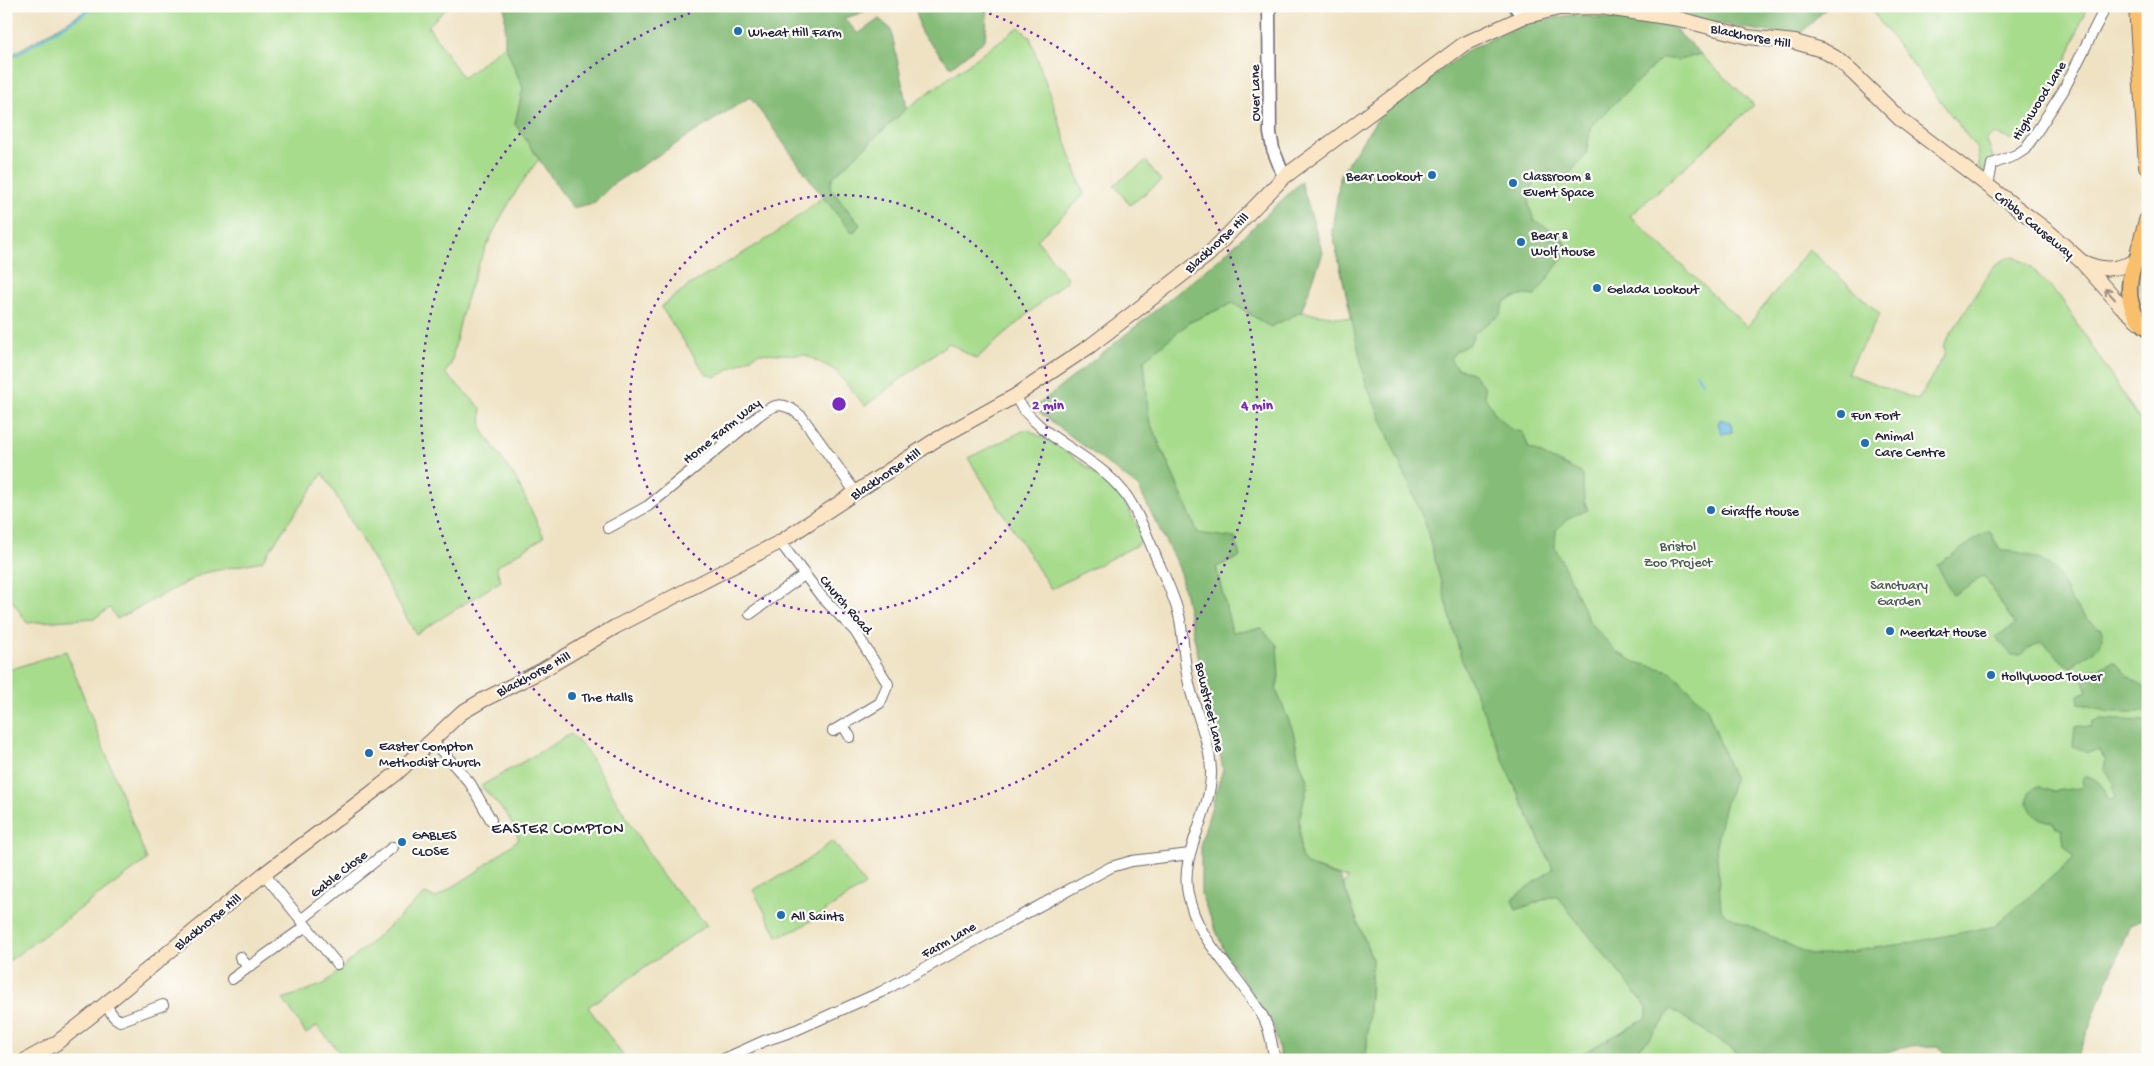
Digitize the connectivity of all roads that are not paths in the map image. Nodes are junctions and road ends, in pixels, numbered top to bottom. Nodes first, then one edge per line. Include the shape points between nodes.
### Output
1 (1268, 6) edge
2 (2138, 6) edge
3 (1519, 12) edge
4 (2102, 14) dead end
5 (2148, 166) edge
6 (1284, 177) junction
7 (1988, 186) junction
8 (2148, 221) edge
9 (2141, 251) edge
10 (2082, 262) junction
11 (2144, 325) edge
12 (1014, 396) junction
13 (856, 492) junction
14 (608, 528) dead end
15 (780, 542) junction
16 (804, 575) junction
17 (750, 614) dead end
18 (843, 725) junction
19 (833, 731) dead end
20 (850, 737) dead end
21 (431, 739) junction
22 (491, 820) dead end
23 (393, 847) dead end
24 (1190, 854) junction
25 (264, 874) junction
26 (303, 923) junction
27 (240, 957) dead end
28 (337, 964) dead end
29 (248, 968) junction
30 (232, 979) dead end
31 (105, 1004) junction
32 (163, 1005) dead end
33 (34, 1058) edge
34 (722, 1060) edge
35 (1275, 1060) edge

1 - 6 street, Over Lane via 1270,133
2 - 5 highway
3 - 6 main road, Blackhorse Hill via 1464,44
3 - 7 main road, Blackhorse Hill via 1600,7 1679,19 1748,37 1795,42 1822,50 1853,73 1900,119
4 - 7 street, Highwood Lane via 2063,91 2032,139 2016,155 1992,164
6 - 12 main road, Blackhorse Hill via 1208,254 1090,346
7 - 10 main road, Cribbs Causeway via 2049,232
8 - 9 highway
9 - 10 main road, Cribbs Causeway via 2117,268 2096,268
9 - 11 main road via 2129,289 2132,306
11 -> 10 main road, Cribbs Causeway via 2120,306
12 - 13 main road, Blackhorse Hill via 934,441
12 - 24 street, Bowstreet Lane via 1024,411 1053,437 1121,487 1140,521 1173,597 1188,679 1211,771 1209,793
13 - 14 street, Home Farm Way via 802,417 792,408 778,405 769,408 648,506
13 - 15 main road, Blackhorse Hill
15 - 16 street, Church Road
15 - 21 main road, Blackhorse Hill via 482,700
16 - 17 street
16 - 18 street, Church Road via 855,631 888,684 880,702
18 - 19 street, Church Road
18 - 20 street
21 - 22 street via 470,783
21 - 25 main road, Blackhorse Hill via 397,773
23 - 26 street, Gable Close
24 - 34 street, Farm Lane via 1132,861 1111,867 881,992
24 - 35 street, Bowstreet Lane via 1186,875 1192,912 1211,948 1266,1021
25 - 26 street
25 - 31 main road, Blackhorse Hill
26 - 28 street
26 - 29 street, Gable Close
27 - 29 street
29 - 30 street, Gable Close
31 - 32 street via 120,1021
31 - 33 main road, Blackhorse Hill

